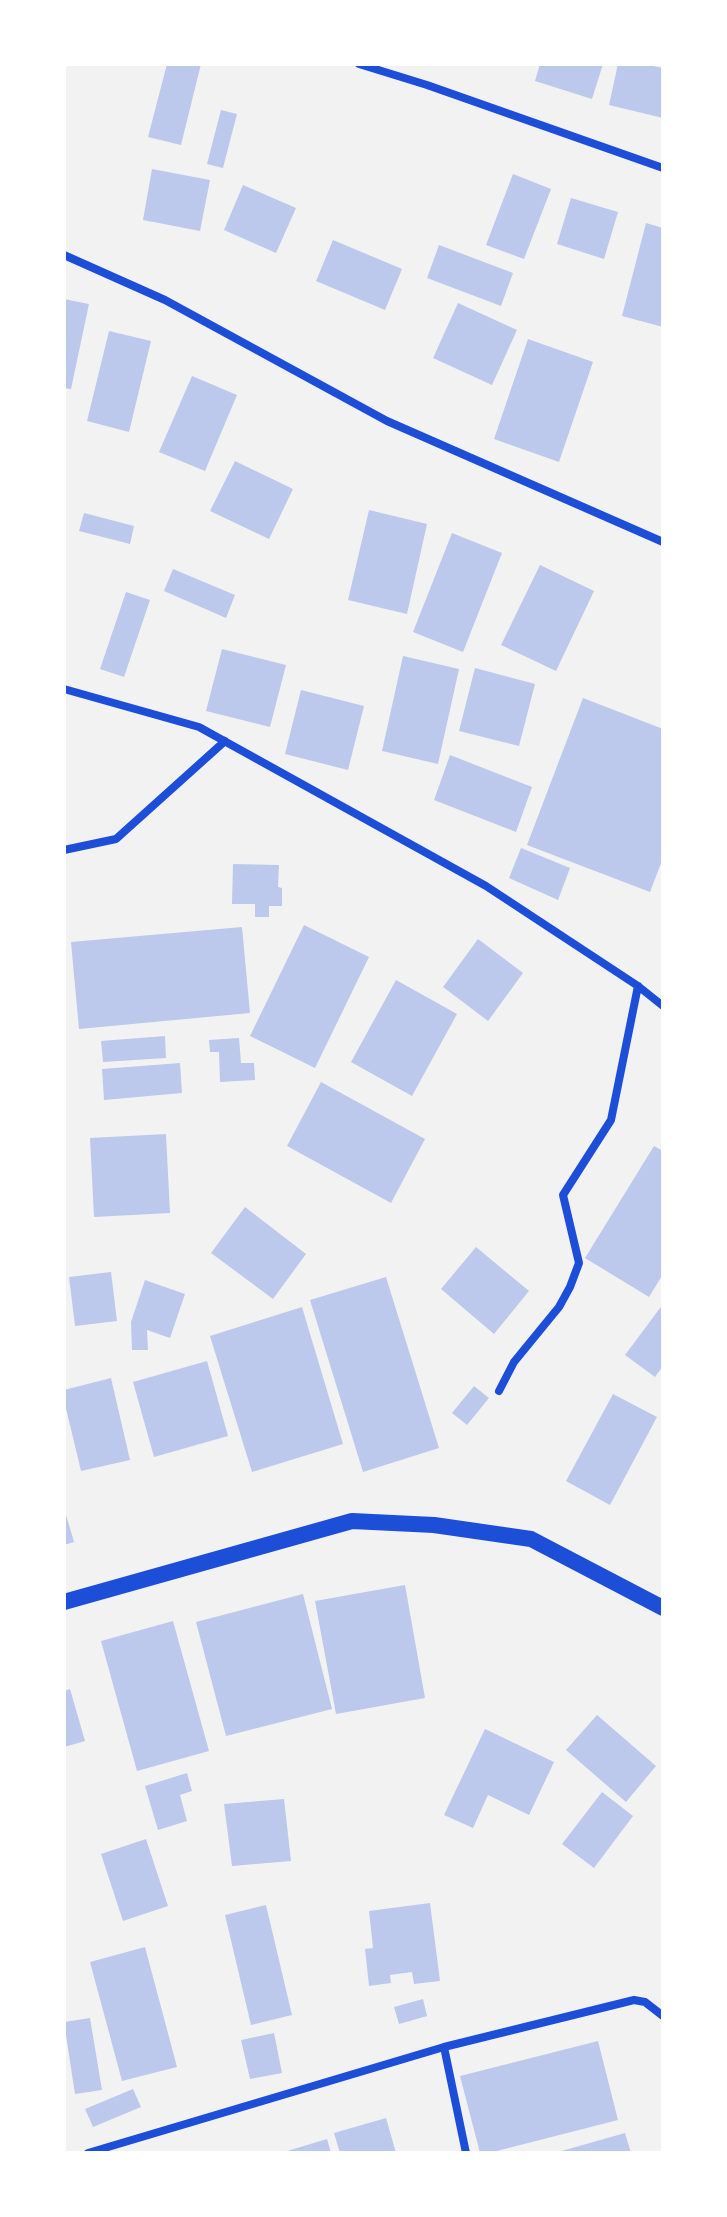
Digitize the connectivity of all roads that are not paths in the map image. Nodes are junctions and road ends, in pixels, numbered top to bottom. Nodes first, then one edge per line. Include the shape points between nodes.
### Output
1 (359, 64) edge
2 (663, 168) edge
3 (64, 255) edge
4 (663, 542) edge
5 (64, 689) edge
6 (225, 741) junction
7 (64, 850) edge
8 (638, 986) junction
9 (663, 1006) edge
10 (499, 1391) dead end
11 (64, 1602) edge
12 (663, 1608) edge
13 (663, 2016) edge
14 (444, 2047) junction
15 (88, 2153) edge
16 (466, 2153) edge

1 - 2 street
3 - 4 street via 165,300 387,421
5 - 6 street via 199,727
6 - 7 street via 116,839
6 - 8 street via 486,886
8 - 9 street
8 - 10 street via 611,1120 563,1195 579,1263 559,1307 514,1362
11 - 12 main road via 352,1521 434,1525 531,1539
13 - 14 street via 634,2000
14 - 15 street
14 - 16 street

